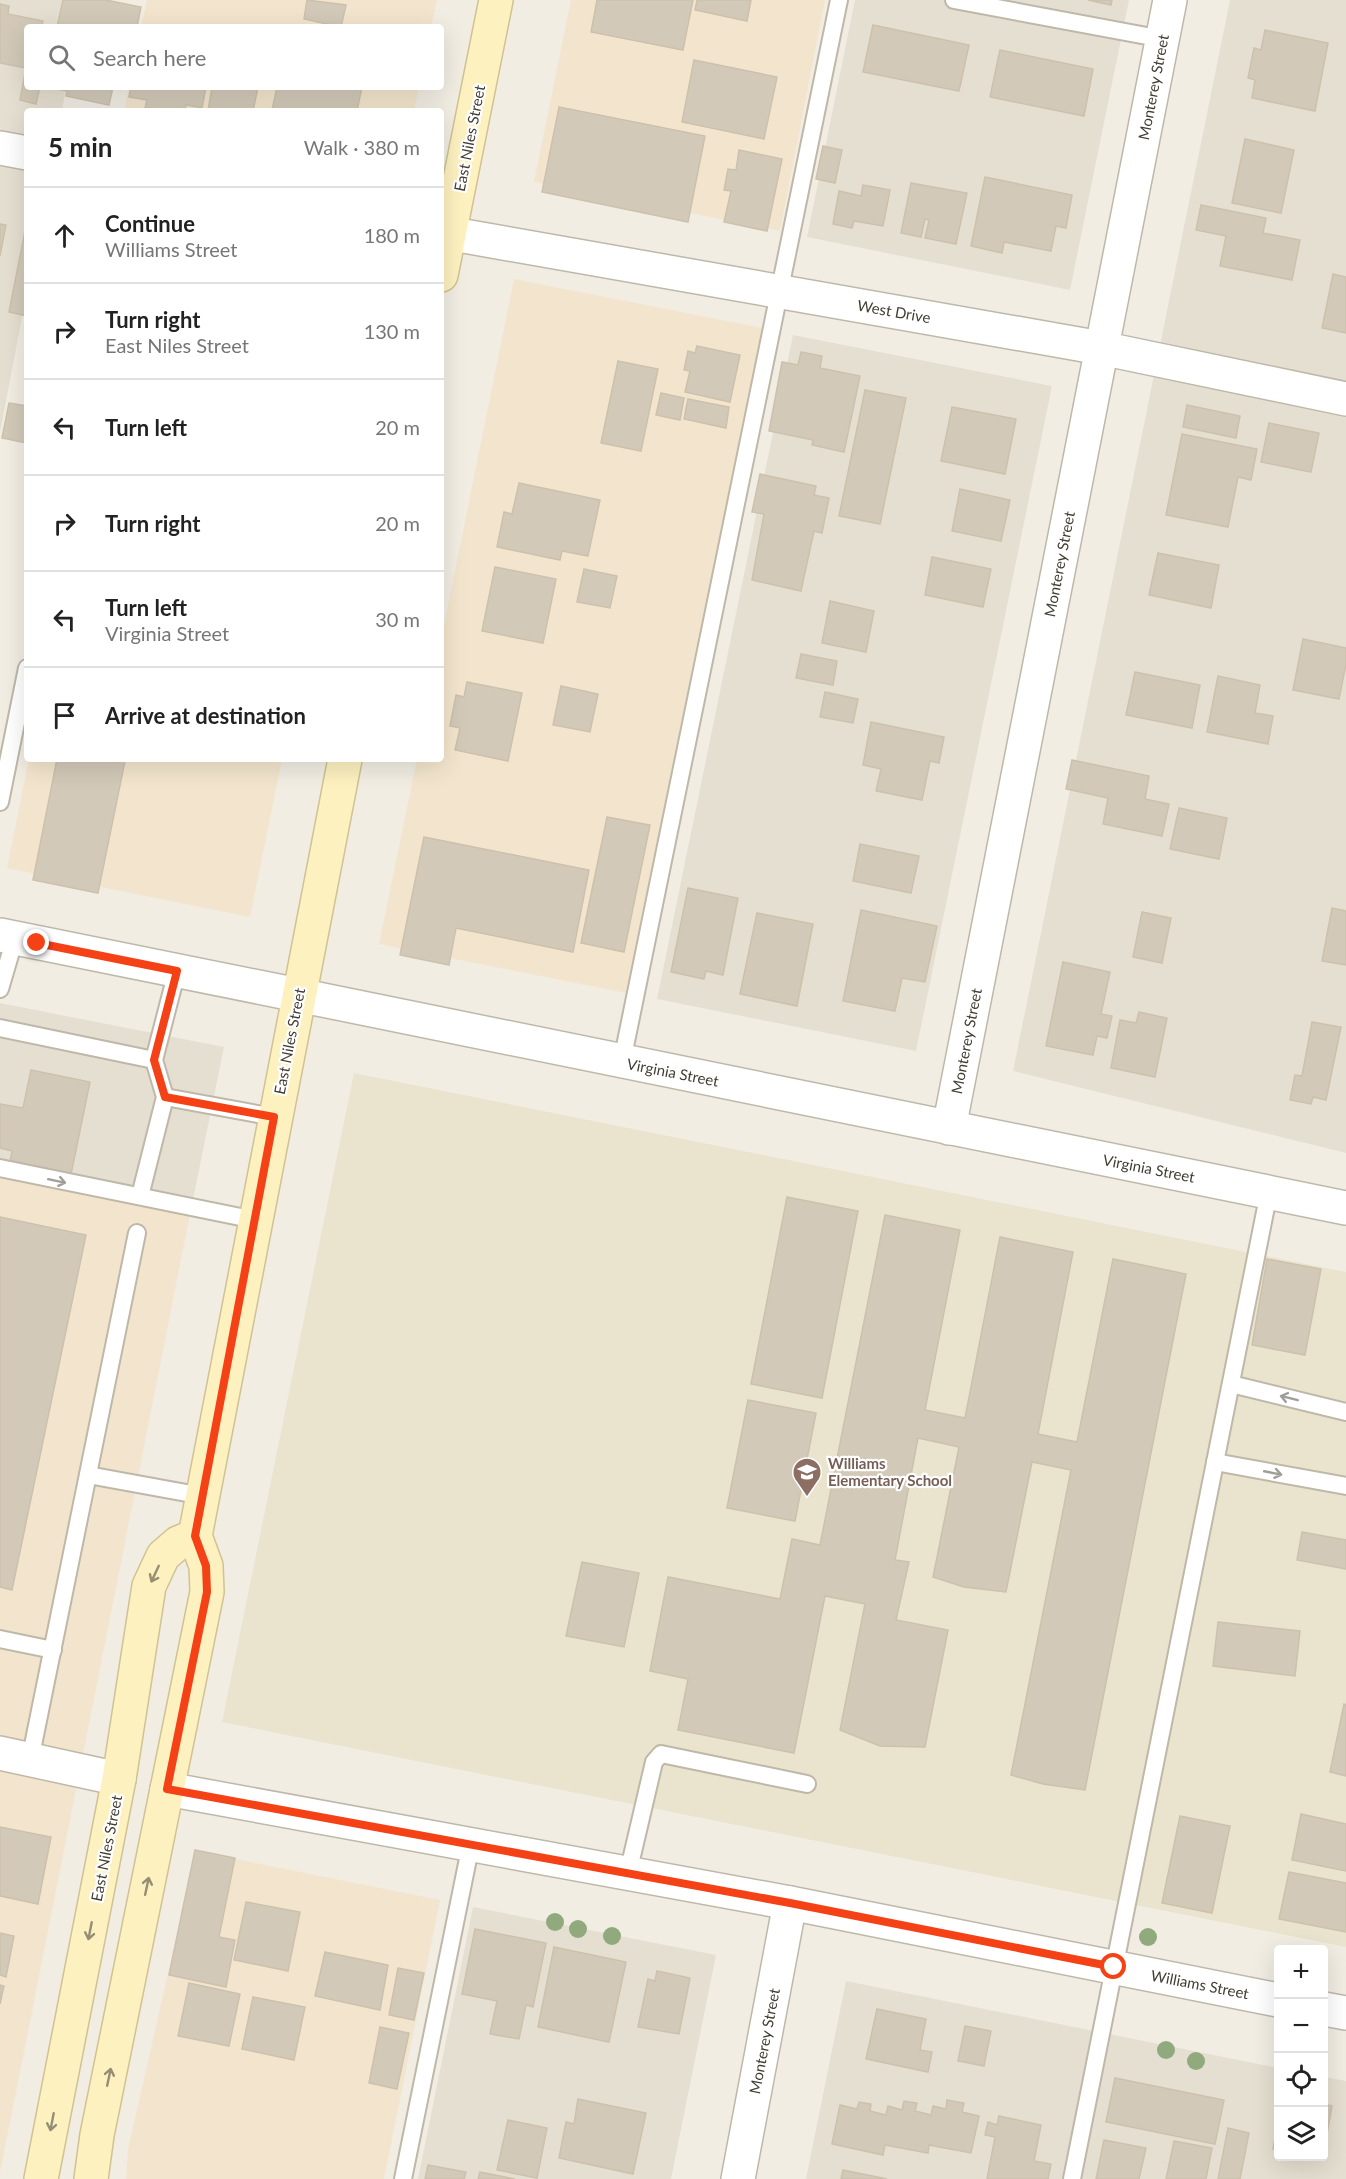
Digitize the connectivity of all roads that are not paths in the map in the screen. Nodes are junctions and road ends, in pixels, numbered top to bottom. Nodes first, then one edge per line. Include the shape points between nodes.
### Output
1 (496, 0) edge
2 (839, 0) edge
3 (954, 0) edge
4 (1170, 0) edge
5 (1162, 39) junction
6 (0, 148) edge
7 (24, 152) edge
8 (445, 233) edge
9 (782, 292) junction
10 (1101, 348) junction
11 (1346, 399) edge
12 (24, 683) edge
13 (344, 762) edge
14 (0, 802) edge
15 (7, 936) edge
16 (177, 971) junction
17 (0, 989) edge
18 (298, 995) junction
19 (0, 1028) edge
20 (154, 1060) junction
21 (622, 1061) junction
22 (165, 1097) junction
23 (274, 1117) junction
24 (949, 1128) junction
25 (0, 1168) edge
26 (1269, 1192) junction
27 (140, 1196) junction
28 (1346, 1208) edge
29 (255, 1220) junction
30 (137, 1233) dead end
31 (1231, 1384) junction
32 (1346, 1412) edge
33 (1215, 1462) junction
34 (88, 1475) junction
35 (1346, 1486) edge
36 (203, 1496) junction
37 (195, 1536) junction
38 (0, 1639) edge
39 (53, 1650) junction
40 (15, 1756) edge
41 (120, 1779) junction
42 (807, 1784) dead end
43 (167, 1789) junction
44 (471, 1844) junction
45 (628, 1873) junction
46 (790, 1903) junction
47 (1114, 1967) junction
48 (1274, 1999) edge
49 (1328, 2010) edge
50 (1346, 2013) edge
51 (41, 2179) edge
52 (91, 2179) edge
53 (403, 2179) edge
54 (738, 2179) edge
55 (1072, 2179) edge

1 - 8 main road, East Niles Street
2 - 9 lane
3 - 5 lane
4 - 5 street, Monterey Street
5 - 10 street, Monterey Street
6 - 7 street
8 - 9 street, West Drive
9 - 10 street, West Drive
9 - 21 lane
10 - 11 street, West Drive
10 - 24 street, Monterey Street
12 - 14 lane
13 - 18 main road, East Niles Street
15 - 16 street, Virginia Street
15 - 17 lane
16 - 18 street, Virginia Street
16 - 20 lane
18 - 21 street, Virginia Street
18 - 23 main road, East Niles Street
19 - 20 lane
20 - 22 lane
21 - 24 street, Virginia Street
22 - 23 lane
22 - 27 lane
23 - 29 main road, East Niles Street
24 - 26 street, Virginia Street
25 -> 27 lane
26 - 28 street, Virginia Street
26 - 31 lane
27 - 29 lane
29 - 36 main road, East Niles Street
30 - 34 lane
32 -> 31 lane
31 - 33 lane
33 -> 35 lane
33 - 47 lane
34 - 36 lane
34 - 39 lane
36 - 37 main road, East Niles Street
37 -> 41 main road, East Niles Street via 178,1543 163,1556 149,1586
37 - 43 main road via 206,1566 207,1592
38 - 39 lane
39 - 40 lane
40 - 41 street
41 -> 51 main road, East Niles Street
42 - 45 lane via 661,1754 654,1762
43 - 44 street, Williams Street
52 -> 43 main road
44 - 45 street, Williams Street
44 - 53 lane
45 - 46 street, Williams Street
46 - 47 street, Williams Street
46 - 54 street, Monterey Street
47 - 48 street, Williams Street
47 - 55 lane
49 - 50 street

